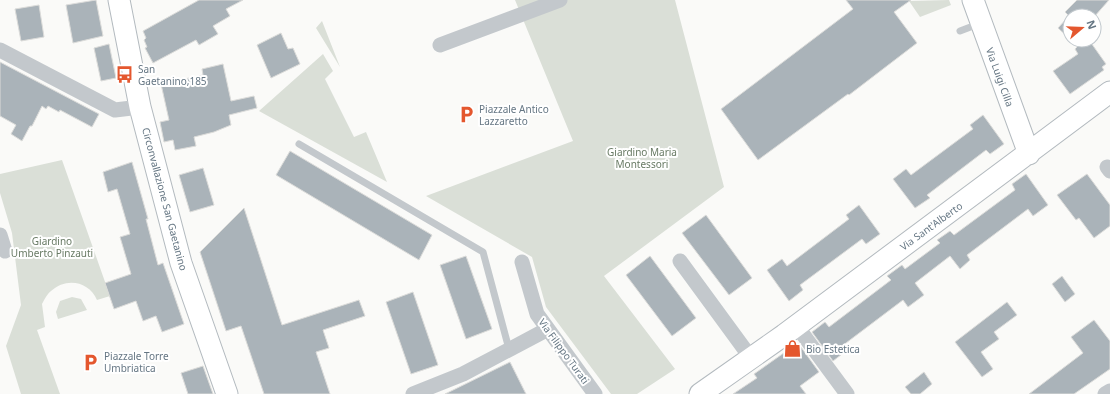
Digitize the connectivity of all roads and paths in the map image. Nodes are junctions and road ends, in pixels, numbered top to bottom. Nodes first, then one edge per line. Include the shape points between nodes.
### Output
1 (119, 0) edge
2 (560, 0) edge
3 (973, 0) edge
4 (981, 23) junction
5 (960, 30) dead end
6 (440, 45) dead end
7 (0, 50) edge
8 (1110, 92) edge
9 (140, 107) junction
10 (299, 144) dead end
11 (1029, 154) junction
12 (0, 235) edge
13 (5, 251) dead end
14 (680, 261) dead end
15 (522, 262) dead end
16 (796, 326) junction
17 (548, 329) junction
18 (510, 349) junction
19 (751, 358) junction
20 (431, 391) edge
21 (1110, 391) edge
22 (227, 394) edge
23 (413, 394) edge
24 (595, 394) edge
25 (700, 394) edge
26 (847, 394) edge
27 (1105, 394) edge

1 - 9 street, Circonvallazione San Gaetanino
2 - 6 street
3 - 4 street, Via Luigi Cilla
4 - 5 lane
4 - 11 street, Via Luigi Cilla
7 - 9 street via 115,110
8 - 11 street, Via Sant'Alberto
9 - 22 street, Circonvallazione San Gaetanino via 181,263
10 - 18 lane via 483,252
11 - 16 street, Via Sant'Alberto
12 - 13 street
14 - 19 street
15 - 17 street, Via Filippo Turati via 537,314
16 - 19 street, Via Sant'Alberto
16 - 26 street
17 - 18 street
17 - 24 street, Via Filippo Turati
18 - 20 street
19 - 25 street, Via Sant'Alberto
20 - 23 street
21 - 27 street

